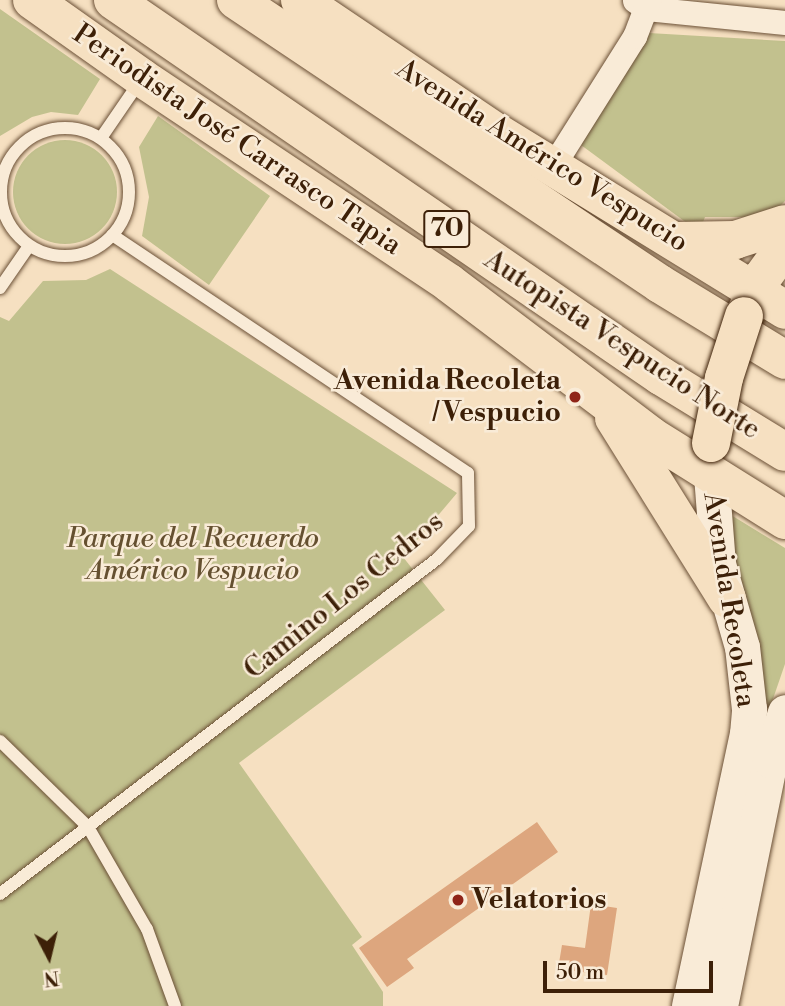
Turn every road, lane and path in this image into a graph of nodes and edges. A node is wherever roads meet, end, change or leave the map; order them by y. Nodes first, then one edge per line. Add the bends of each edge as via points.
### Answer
1 (32, 0) edge
2 (113, 0) edge
3 (236, 0) edge
4 (300, 0) edge
5 (643, 3) edge
6 (785, 23) edge
7 (142, 78) junction
8 (101, 138) junction
9 (3, 162) edge
10 (553, 167) junction
11 (785, 224) edge
12 (112, 235) junction
13 (677, 241) junction
14 (29, 246) junction
15 (785, 246) edge
16 (0, 288) edge
17 (762, 306) edge
18 (785, 360) edge
19 (604, 402) junction
20 (785, 452) edge
21 (711, 460) junction
22 (785, 520) edge
23 (727, 599) junction
24 (785, 712) edge
25 (0, 741) edge
26 (777, 757) edge
27 (88, 827) junction
28 (0, 894) edge
29 (175, 1006) edge
30 (689, 1006) edge
31 (720, 1006) edge

1 - 7 main road, Periodista José Carrasco Tapia
2 - 20 main road, Autopista Vespucio Norte / 70 via 661,376
3 - 18 main road, 70 via 660,284
4 - 10 main road, Avenida Américo Vespucio
5 - 6 street
5 - 10 street via 635,37
7 - 8 lane
7 - 19 main road, Periodista José Carrasco Tapia via 449,283
8 - 9 lane via 58,128 37,134
8 - 12 lane via 127,173 124,217
9 - 14 lane via 1,200 6,218
10 - 13 main road, Avenida Américo Vespucio
11 - 13 main road via 735,240
12 - 14 lane via 82,254 64,256
12 - 27 lane, Camino Los Cedros via 468,473 469,526 437,559
13 - 17 main road, Avenida Américo Vespucio
14 - 16 lane
15 - 17 main road, Avenida Recoleta
17 - 21 main road, Avenida Recoleta, bridge via 724,377
19 - 21 main road, Periodista José Carrasco Tapia
19 - 23 main road
21 - 22 main road, Periodista José Carrasco Tapia
21 - 23 main road, Avenida Recoleta via 713,529
23 - 30 main road, Avenida Recoleta via 746,669 747,734
24 - 26 main road, Avenida Recoleta
25 - 27 lane
26 - 31 main road, Avenida Recoleta
27 - 28 lane, Camino Los Cedros
27 - 29 lane via 147,929

